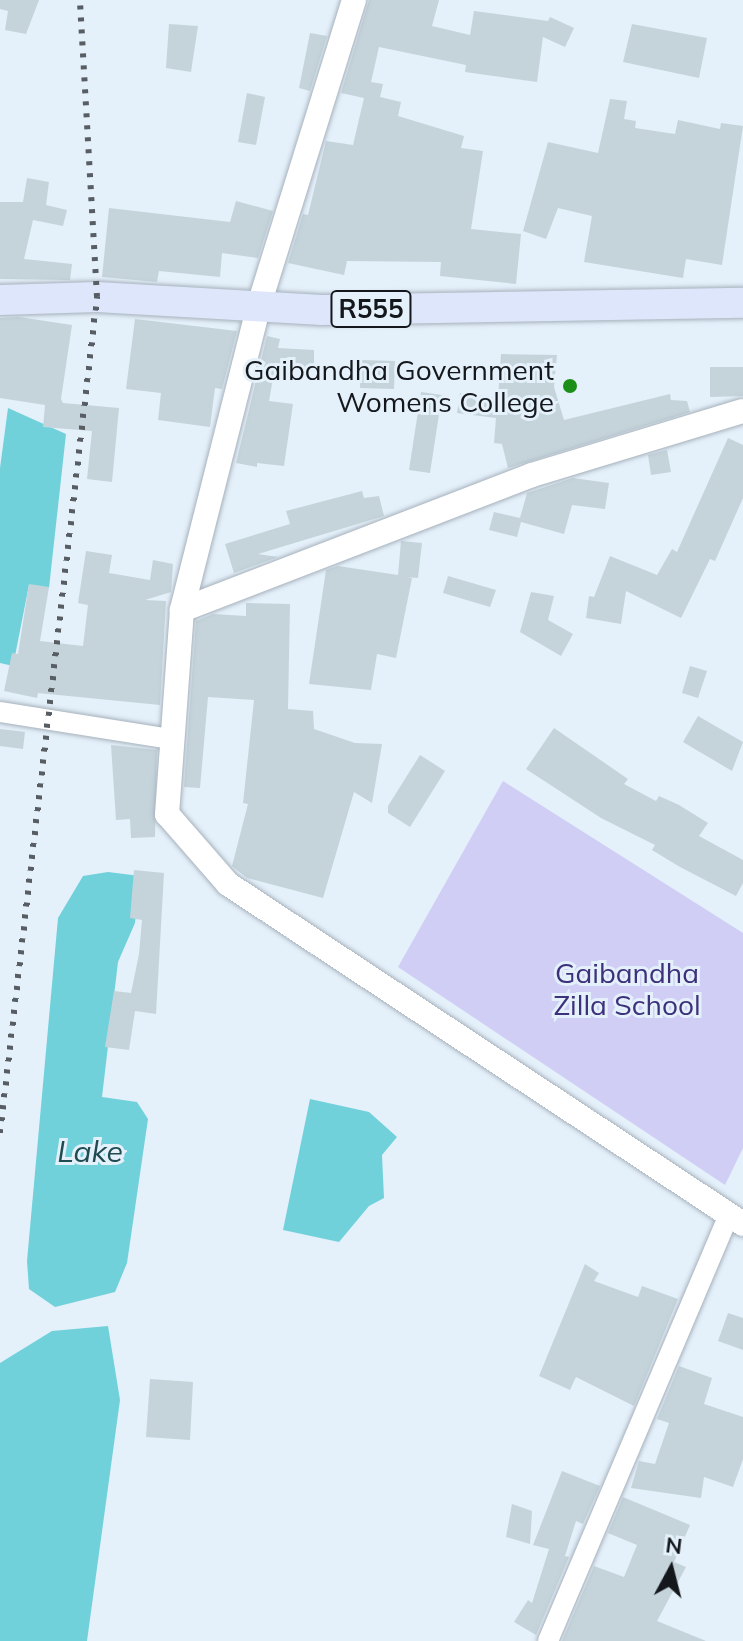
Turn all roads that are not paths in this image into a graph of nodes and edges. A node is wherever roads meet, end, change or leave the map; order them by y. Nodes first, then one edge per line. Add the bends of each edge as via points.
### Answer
1 (354, 0) edge
2 (0, 300) edge
3 (743, 303) edge
4 (259, 305) junction
5 (743, 411) edge
6 (182, 610) junction
7 (0, 712) edge
8 (171, 739) junction
9 (736, 1220) edge
10 (548, 1641) edge

1 - 4 street
2 - 4 main road, R555 via 97,297
3 - 4 main road, R555 via 322,310
4 - 6 street
5 - 6 street via 532,475
6 - 8 street
7 - 8 street
8 - 9 street via 167,814 228,884
9 - 10 street

